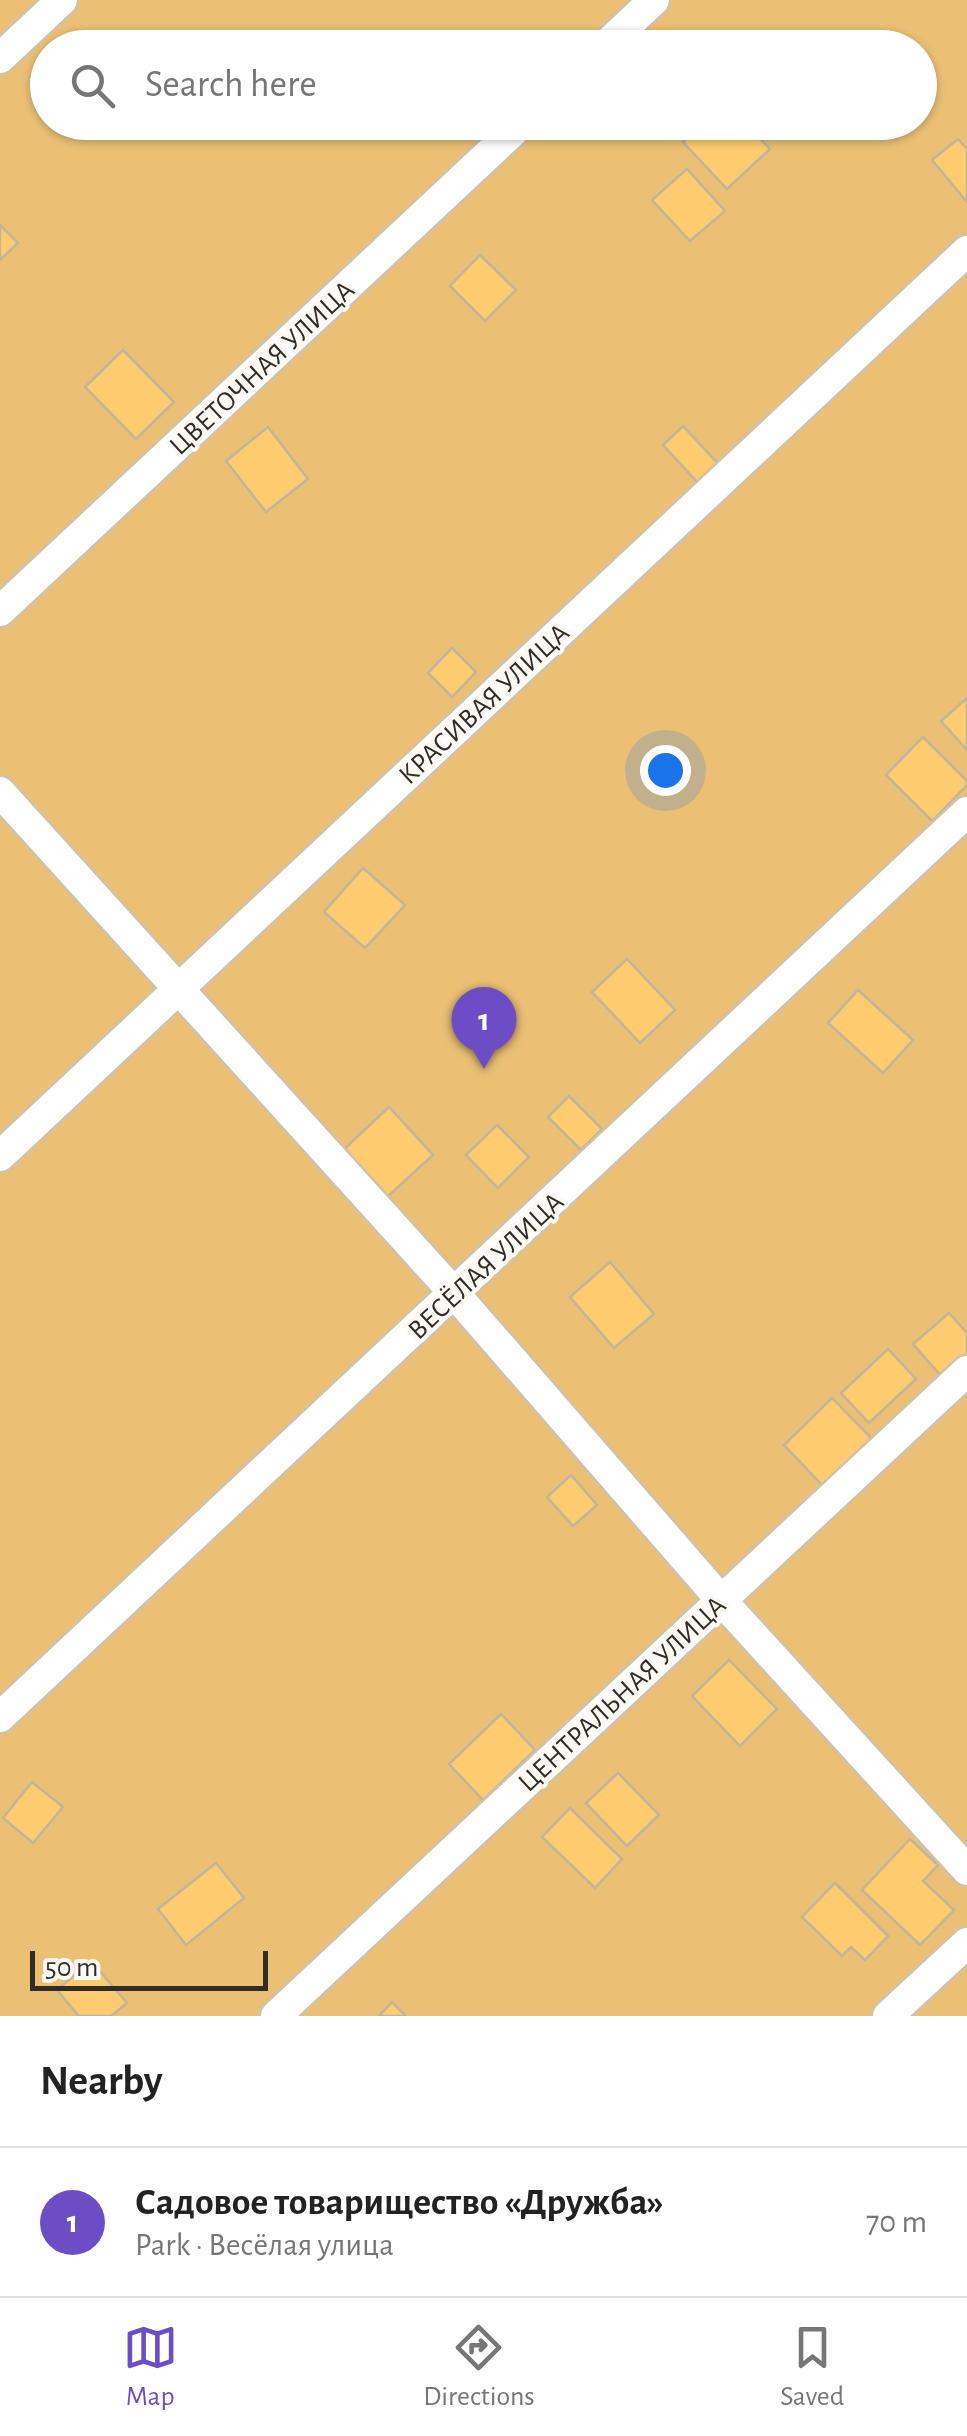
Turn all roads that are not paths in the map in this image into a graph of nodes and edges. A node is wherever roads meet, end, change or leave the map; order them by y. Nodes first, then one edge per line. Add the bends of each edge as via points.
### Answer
1 (62, 0) edge
2 (654, 0) edge
3 (622, 30) edge
4 (0, 58) edge
5 (504, 140) edge
6 (967, 251) edge
7 (0, 611) edge
8 (0, 792) edge
9 (967, 812) edge
10 (179, 987) junction
11 (0, 1156) edge
12 (455, 1294) junction
13 (967, 1371) edge
14 (721, 1600) junction
15 (0, 1717) edge
16 (967, 1870) edge
17 (967, 1943) edge
18 (276, 2016) edge
19 (888, 2016) edge

1 - 4 street
2 - 3 street
5 - 7 street, ЦВЕТОЧНАЯ УЛИЦА
6 - 10 street, КРАСИВАЯ УЛИЦА
8 - 10 street
9 - 12 street, ВЕСЁЛАЯ УЛИЦА
10 - 11 street, КРАСИВАЯ УЛИЦА
10 - 12 street
12 - 14 street
12 - 15 street, ВЕСЁЛАЯ УЛИЦА
13 - 14 street, ЦЕНТРАЛЬНАЯ УЛИЦА
14 - 16 street
14 - 18 street, ЦЕНТРАЛЬНАЯ УЛИЦА
17 - 19 street

